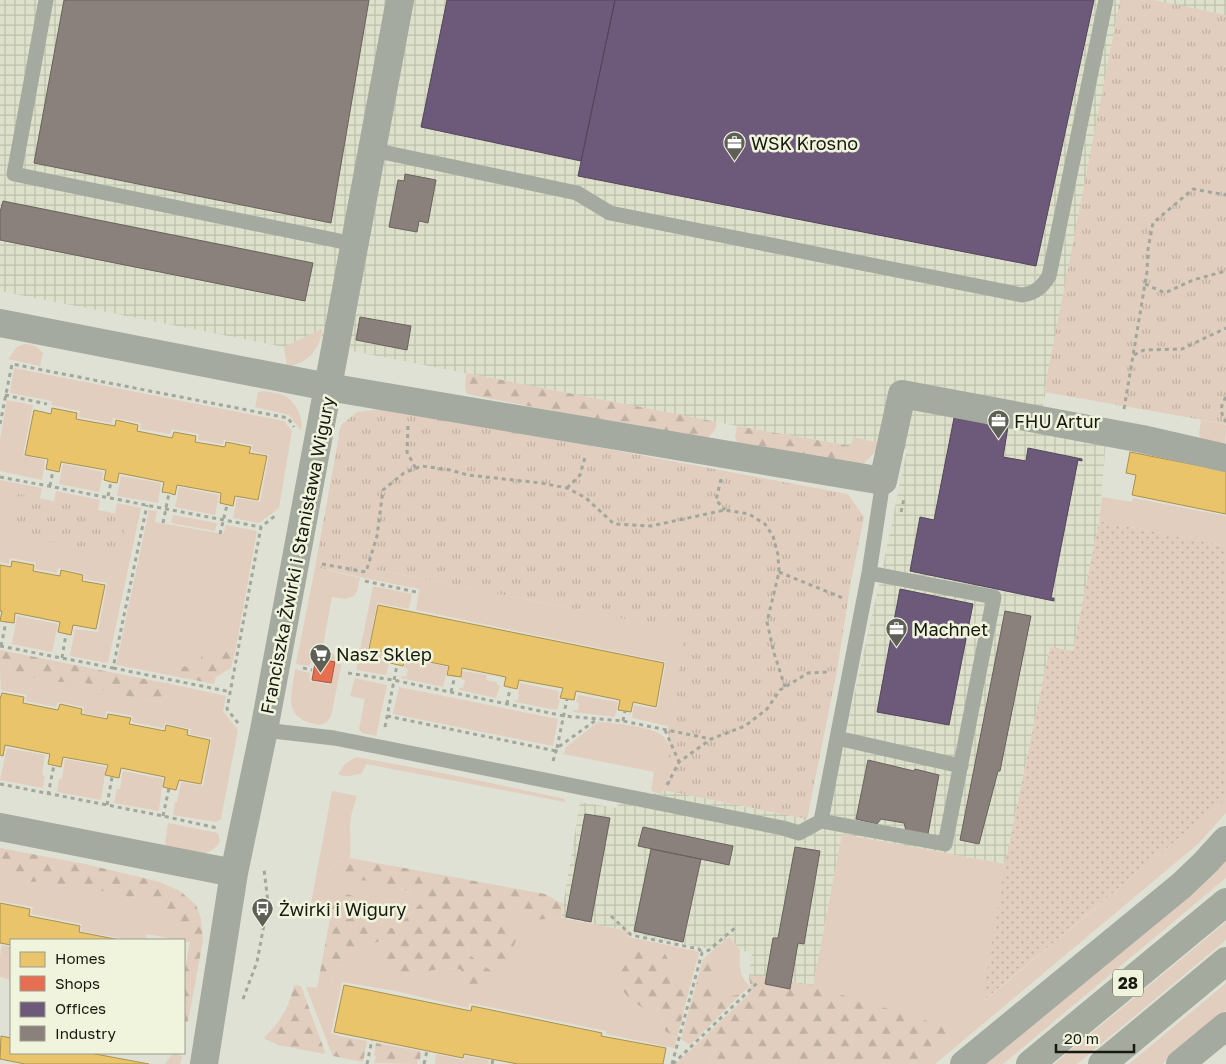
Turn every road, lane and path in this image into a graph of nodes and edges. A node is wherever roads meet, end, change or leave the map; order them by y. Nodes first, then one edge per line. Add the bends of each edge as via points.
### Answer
1 (46, 0) edge
2 (400, 0) edge
3 (1106, 0) edge
4 (372, 150) junction
5 (1226, 195) edge
6 (354, 244) junction
7 (1226, 271) edge
8 (1145, 284) junction
9 (0, 323) edge
10 (1226, 328) edge
11 (1133, 355) junction
12 (328, 387) junction
13 (6, 395) junction
14 (1226, 397) edge
15 (408, 400) junction
16 (47, 404) dead end
17 (1226, 422) edge
18 (0, 424) edge
19 (297, 432) dead end
20 (1120, 434) junction
21 (586, 453) dead end
22 (1226, 458) edge
23 (416, 469) junction
24 (53, 470) dead end
25 (0, 477) edge
26 (721, 477) dead end
27 (111, 482) dead end
28 (50, 486) junction
29 (894, 487) junction
30 (567, 488) junction
31 (169, 493) dead end
32 (108, 496) junction
33 (227, 505) dead end
34 (147, 506) junction
35 (166, 508) junction
36 (724, 510) junction
37 (280, 513) dead end
38 (223, 520) junction
39 (900, 520) dead end
40 (162, 523) dead end
41 (261, 527) junction
42 (220, 534) dead end
43 (320, 563) dead end
44 (779, 572) junction
45 (869, 573) junction
46 (365, 581) dead end
47 (416, 592) dead end
48 (851, 601) dead end
49 (6, 622) dead end
50 (66, 634) dead end
51 (0, 646) edge
52 (62, 658) junction
53 (397, 665) dead end
54 (112, 668) junction
55 (837, 671) dead end
56 (348, 673) dead end
57 (455, 676) dead end
58 (393, 680) junction
59 (785, 687) junction
60 (510, 688) dead end
61 (231, 692) junction
62 (451, 692) junction
63 (568, 699) dead end
64 (507, 704) junction
65 (625, 711) dead end
66 (387, 716) junction
67 (564, 716) junction
68 (596, 720) junction
69 (623, 721) junction
70 (253, 728) junction
71 (665, 730) junction
72 (837, 738) junction
73 (711, 739) junction
74 (380, 747) junction
75 (557, 749) junction
76 (679, 762) junction
77 (54, 765) dead end
78 (961, 766) junction
79 (112, 777) dead end
80 (548, 781) junction
81 (0, 784) edge
82 (169, 788) dead end
83 (48, 794) junction
84 (658, 803) junction
85 (107, 805) junction
86 (163, 816) junction
87 (821, 821) junction
88 (0, 827) edge
89 (224, 830) dead end
90 (1226, 840) edge
91 (234, 873) junction
92 (1226, 902) edge
93 (611, 916) dead end
94 (735, 928) dead end
95 (702, 953) junction
96 (1226, 961) edge
97 (757, 983) dead end
98 (1226, 1026) edge
99 (372, 1040) dead end
100 (427, 1051) dead end
101 (204, 1064) edge
102 (367, 1064) edge
103 (424, 1064) edge
104 (672, 1064) edge
105 (964, 1064) edge
106 (1030, 1064) edge
107 (1102, 1064) edge
108 (1180, 1064) edge

1 - 6 lane via 14,174
2 - 4 street
3 - 4 lane via 1049,276 1033,293 1022,295 610,213 577,193
4 - 6 street
5 - 8 path via 1193,189 1153,223
6 - 12 street
7 - 8 path via 1193,280 1166,293
8 - 11 path
9 - 12 street, Franciszka Żwirki i Stanisława Wigury
10 - 11 path via 1182,349 1144,350
11 - 20 path
12 - 15 street
12 - 70 street, Franciszka Żwirki i Stanisława Wigury
13 - 16 path
13 - 18 path
13 - 19 path via 12,364 288,418
14 - 17 path via 1221,410
15 - 23 path via 407,452
15 - 29 street
20 - 22 street
20 - 29 street via 902,394
21 - 30 path via 580,475
23 - 30 path via 422,466
23 - 43 path via 404,473 383,490 377,536 366,572
24 - 28 path
25 - 28 path
26 - 36 path via 716,500
27 - 32 path
28 - 32 path
29 - 39 path
29 - 45 lane
30 - 36 path via 586,498 614,524 651,526
31 - 35 path
32 - 34 path
33 - 38 path
34 - 35 path
34 - 54 path
35 - 38 path
35 - 40 path
36 - 44 path via 749,514 766,524 773,536
37 - 41 path
38 - 41 path
38 - 42 path
41 - 61 path
44 - 48 path
44 - 59 path via 767,622
45 - 72 lane
45 - 78 lane via 994,598
46 - 47 path
49 - 51 path
50 - 52 path
51 - 52 path
52 - 54 path
53 - 58 path
54 - 61 path
55 - 59 path via 808,673
56 - 58 path
57 - 62 path
58 - 62 path
58 - 66 path
59 - 73 path via 767,709 745,726
60 - 64 path
61 - 70 path via 227,709
62 - 64 path
63 - 67 path
64 - 67 path
65 - 69 path
66 - 74 path
66 - 75 path
67 - 68 path
67 - 75 path
68 - 69 path
68 - 75 path
69 - 71 path
70 - 74 lane
70 - 91 street, Franciszka Żwirki i Stanisława Wigury
71 - 73 path
71 - 76 path
72 - 78 lane
72 - 87 lane
73 - 76 path
74 - 80 lane
75 - 80 path
76 - 84 path
77 - 83 path
78 - 87 lane via 945,844
79 - 85 path
80 - 84 lane
81 - 83 path
82 - 86 path
83 - 85 path
84 - 87 lane via 799,833
85 - 86 path
86 - 89 path
88 - 91 street
90 - 105 street via 1182,885
91 - 101 street, Franciszka Żwirki i Stanisława Wigury
92 - 106 main road, 28
93 - 95 path via 631,935 699,949
94 - 95 path
95 - 104 path
96 - 107 main road, 28
97 - 104 path
98 - 108 street
99 - 102 path
100 - 103 path

